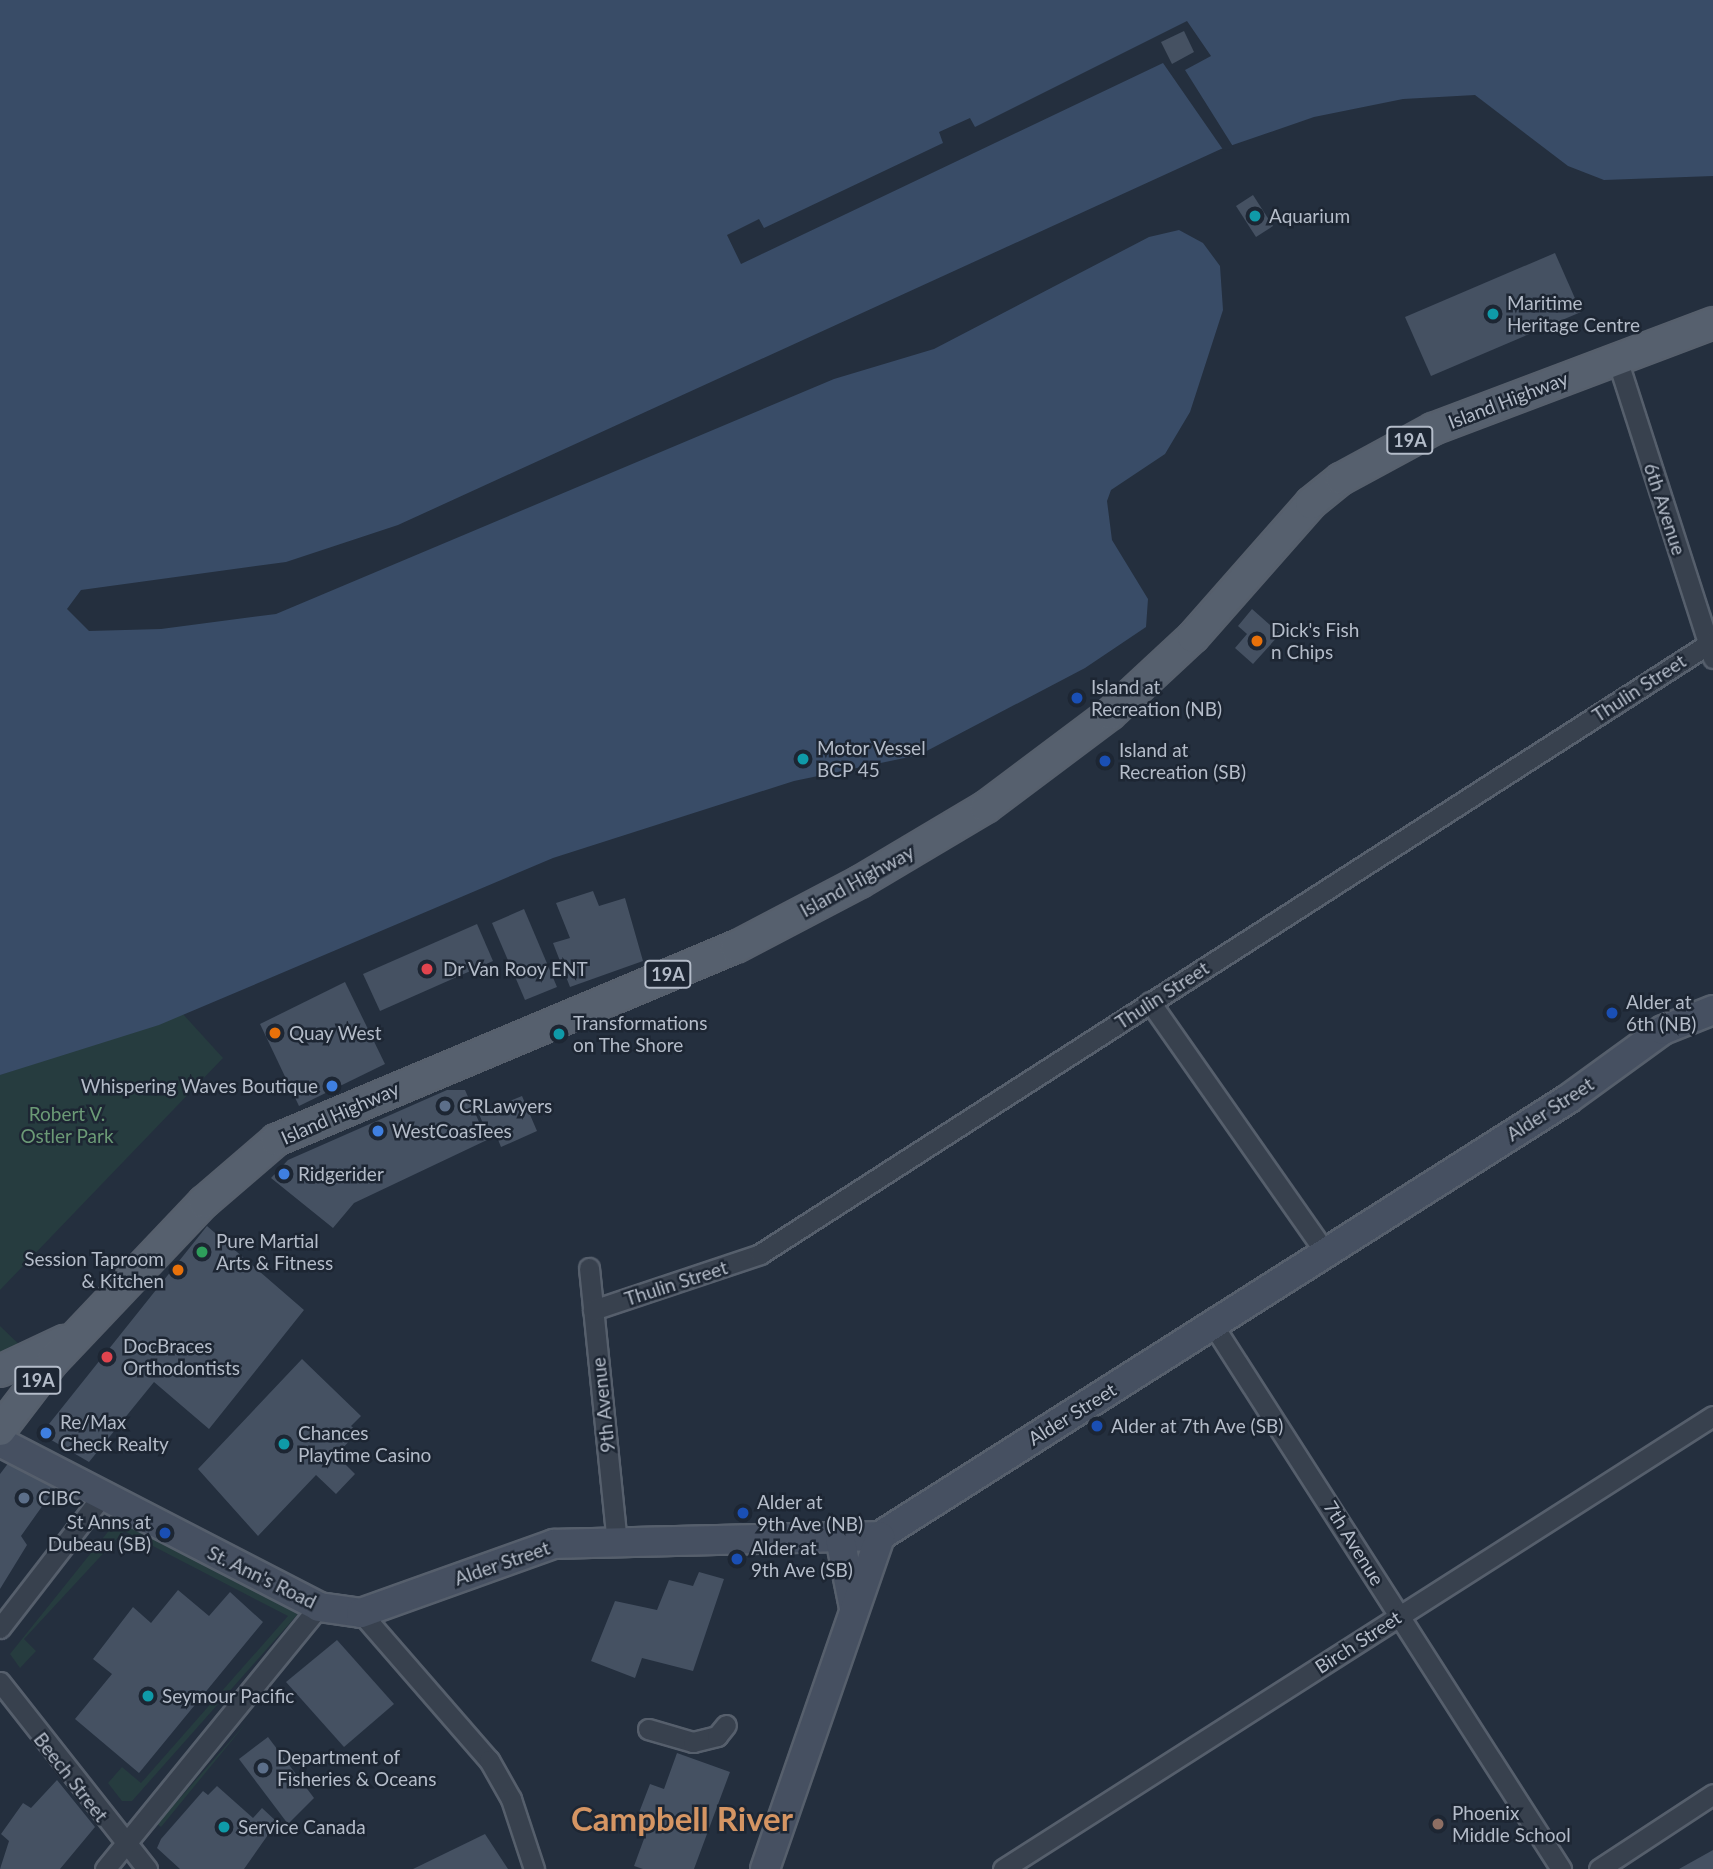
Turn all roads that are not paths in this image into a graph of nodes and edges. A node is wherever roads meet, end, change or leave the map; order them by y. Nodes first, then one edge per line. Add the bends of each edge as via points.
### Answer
1 (1713, 323) edge
2 (1617, 359) junction
3 (1711, 647) edge
4 (1150, 1002) junction
5 (1713, 1010) edge
6 (1325, 1252) junction
7 (589, 1268) dead end
8 (593, 1310) junction
9 (1213, 1325) junction
10 (80, 1333) junction
11 (0, 1371) edge
12 (1713, 1416) edge
13 (0, 1430) edge
14 (0, 1442) edge
15 (102, 1496) junction
16 (880, 1536) junction
17 (840, 1538) junction
18 (617, 1542) junction
19 (319, 1606) junction
20 (854, 1608) junction
21 (361, 1613) junction
22 (1400, 1616) junction
23 (0, 1628) edge
24 (0, 1682) edge
25 (726, 1725) dead end
26 (648, 1728) dead end
27 (1713, 1794) edge
28 (126, 1846) junction
29 (105, 1869) edge
30 (147, 1869) edge
31 (534, 1869) edge
32 (765, 1869) edge
33 (1003, 1869) edge
34 (1561, 1869) edge
35 (1599, 1869) edge

1 - 2 main road, Island Highway / 19A
2 - 3 street, 6th Avenue
2 - 10 main road, Island Highway / 19A via 1433,429 1341,479 1311,503 1193,637 1110,714 986,807 860,882 736,947 276,1140 204,1202
3 - 4 street, Thulin Street
4 - 6 street
4 - 8 street, Thulin Street via 760,1254
5 - 6 street, Alder Street via 1663,1030 1568,1099
6 - 9 street, Alder Street
7 - 8 street, 9th Avenue
8 - 18 street, 9th Avenue
9 - 16 street, Alder Street
9 - 22 street, 7th Avenue
10 - 11 main road
10 - 13 main road, Island Highway / 19A
12 - 22 street, Birch Street
14 - 15 street, St. Ann's Road
15 - 19 street, St. Ann's Road
15 - 23 street
16 - 17 street, Alder Street
16 - 20 street
17 - 18 street, Alder Street
17 - 20 street
18 - 21 street, Alder Street via 554,1544
19 - 21 street, St. Ann's Road
19 - 28 street
20 - 32 street
21 - 31 street via 489,1760 511,1799
22 - 33 street, Birch Street
22 - 34 street, 7th Avenue
24 - 28 street, Beech Street
25 - 26 street via 717,1736 693,1742
27 - 35 street
28 - 29 street
28 - 30 street, Beech Street

